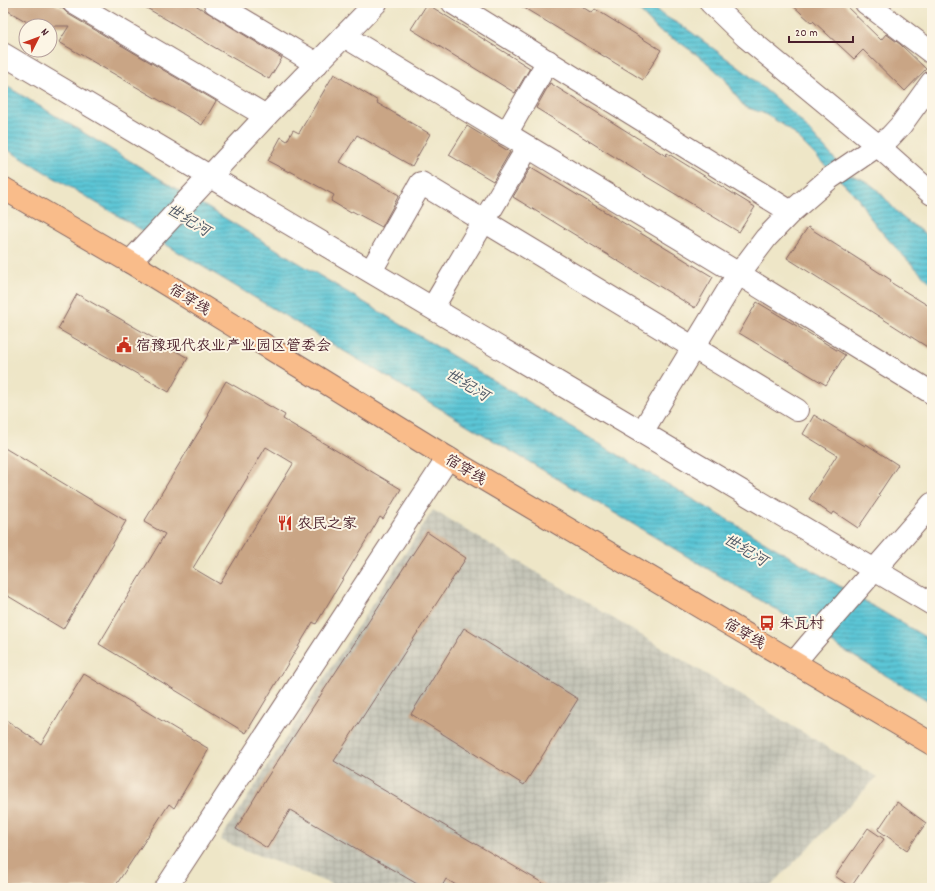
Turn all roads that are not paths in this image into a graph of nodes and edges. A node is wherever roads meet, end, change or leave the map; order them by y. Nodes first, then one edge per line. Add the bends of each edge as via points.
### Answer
1 (74, 3) edge
2 (215, 3) edge
3 (376, 3) edge
4 (453, 3) edge
5 (711, 3) edge
6 (866, 3) edge
7 (344, 36) junction
8 (932, 53) edge
9 (3, 54) edge
10 (548, 61) junction
11 (317, 64) junction
12 (932, 82) edge
13 (266, 116) junction
14 (506, 134) junction
15 (877, 145) junction
16 (528, 147) junction
17 (207, 181) junction
18 (3, 188) edge
19 (932, 194) edge
20 (791, 212) junction
21 (484, 221) junction
22 (130, 262) junction
23 (371, 271) junction
24 (739, 274) junction
25 (433, 308) junction
26 (693, 347) junction
27 (932, 393) edge
28 (797, 410) dead end
29 (642, 432) junction
30 (448, 458) junction
31 (932, 504) edge
32 (872, 573) junction
33 (932, 604) edge
34 (794, 662) junction
35 (932, 744) edge
36 (166, 888) edge

1 - 13 street
2 - 11 street
3 - 7 street
4 - 10 street
5 - 15 street via 746,37
6 - 8 street
7 - 11 street
7 - 14 street
9 - 17 street
10 - 14 street
10 - 20 street
11 - 13 street
12 - 15 street via 901,125
13 - 17 street
14 - 16 street
15 - 19 street
15 - 20 street via 830,178
16 - 21 street
16 - 24 street
17 - 22 street
17 - 23 street
18 - 22 main road, 宿穿线
20 - 24 street via 766,238
21 - 23 street via 421,183
21 - 25 street
21 - 26 street
22 - 30 main road, 宿穿线
23 - 25 street
24 - 26 street
24 - 27 street
25 - 29 street
26 - 28 street
26 - 29 street
29 - 32 street
30 - 34 main road, 宿穿线
30 - 36 street
31 - 32 street
32 - 33 street
32 - 34 street
34 - 35 main road, 宿穿线

